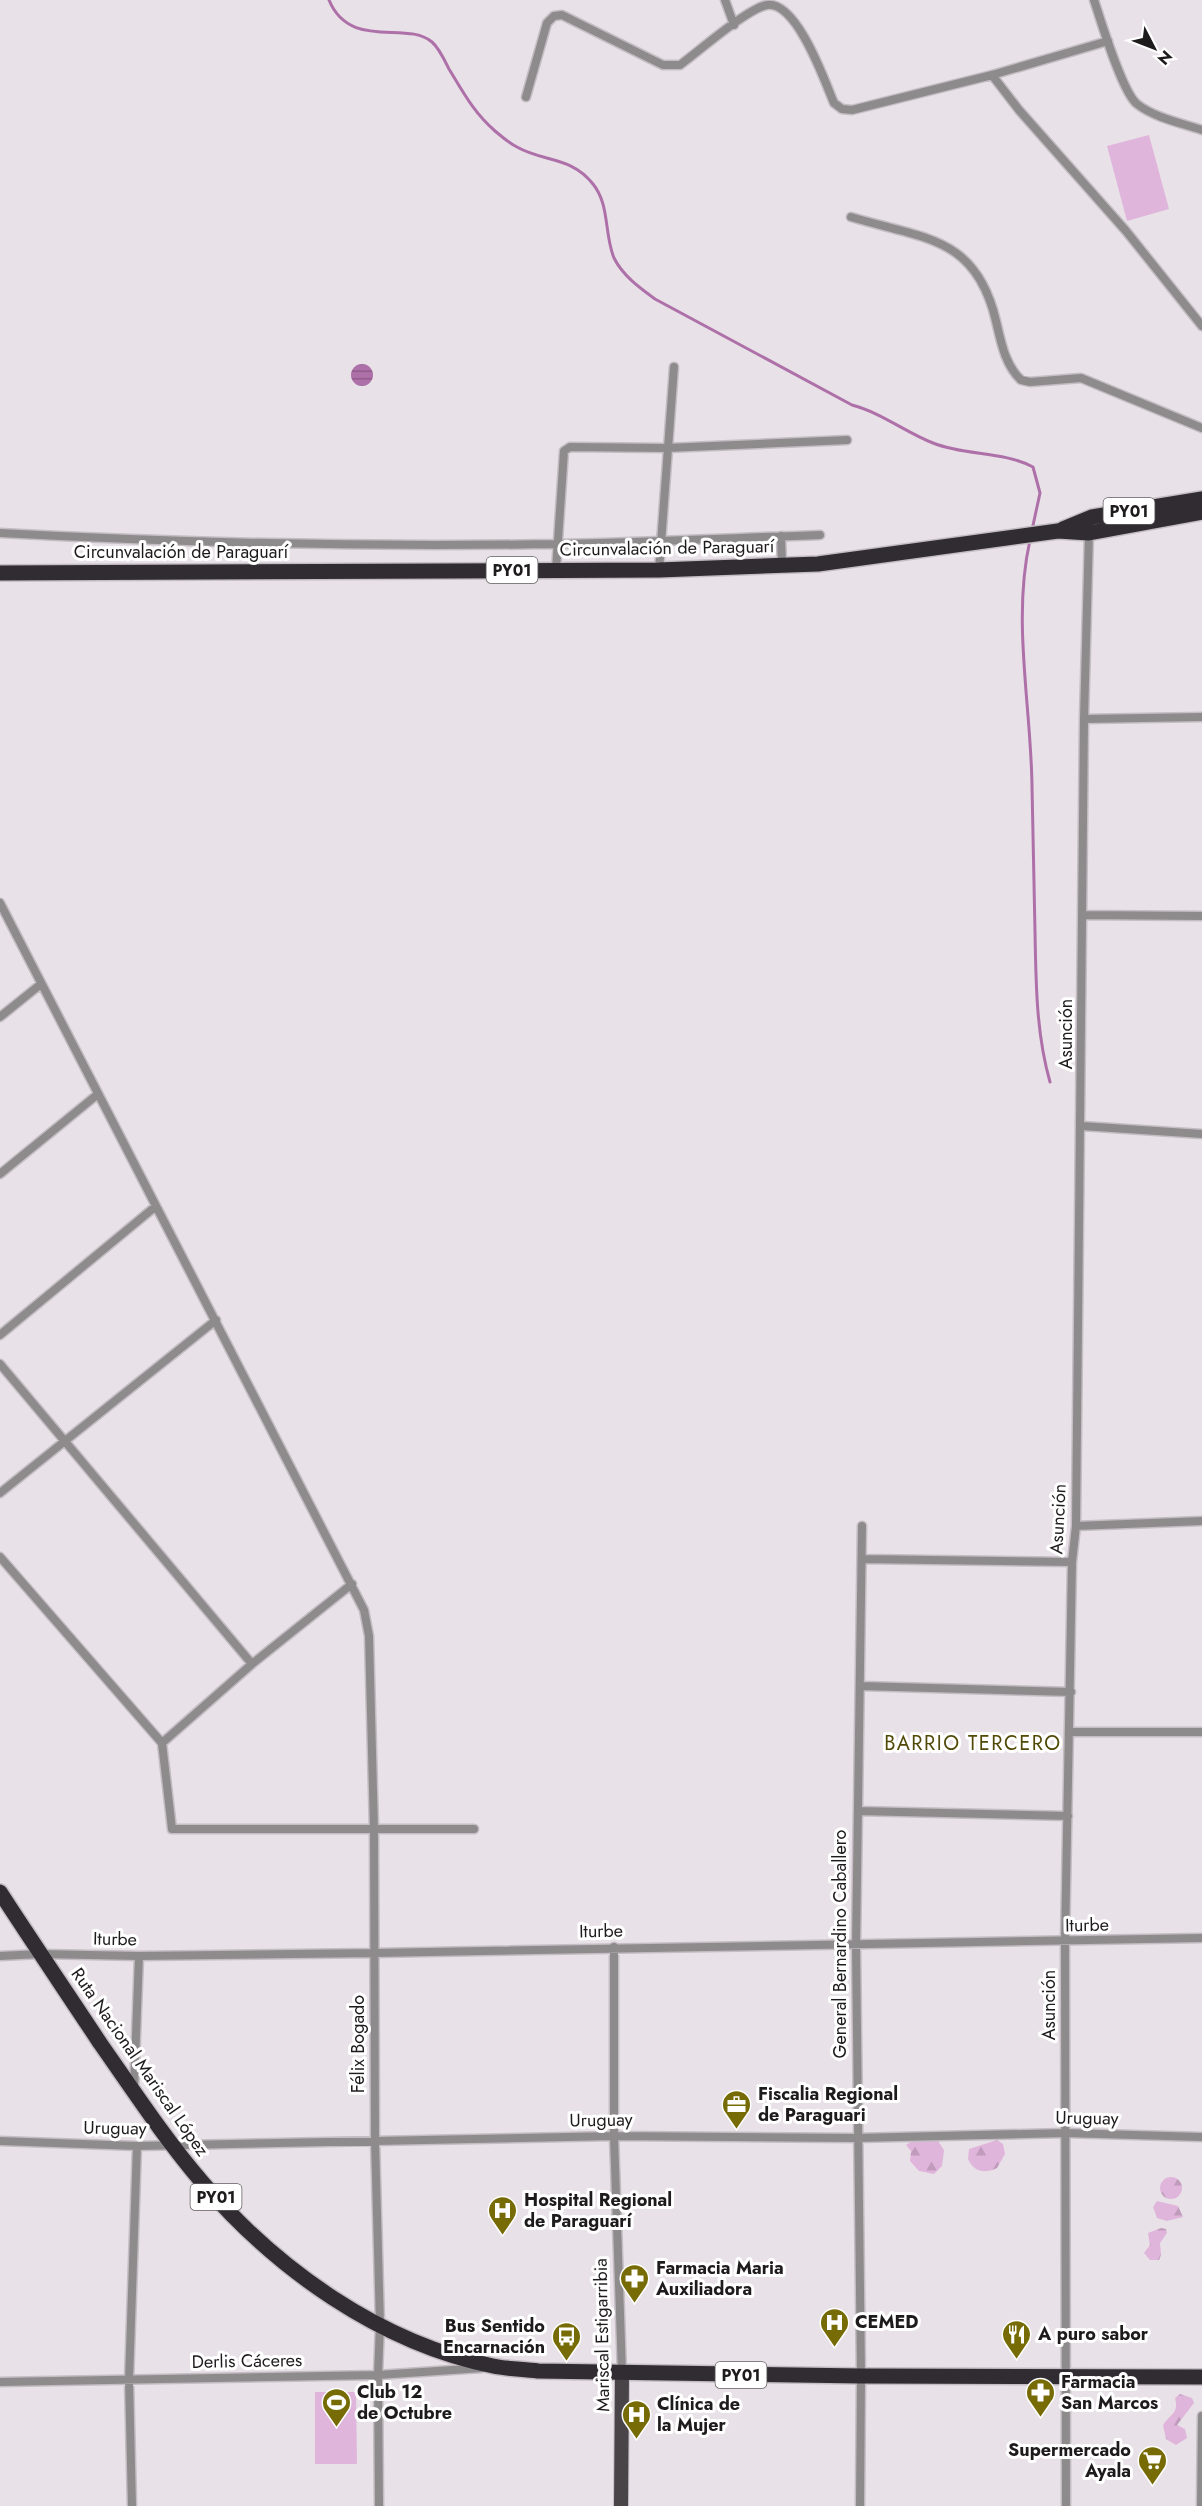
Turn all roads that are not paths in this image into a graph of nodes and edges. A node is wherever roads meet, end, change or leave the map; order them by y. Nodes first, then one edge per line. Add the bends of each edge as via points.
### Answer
1 (725, 0) edge
2 (1094, 0) edge
3 (734, 25) junction
4 (1108, 41) junction
5 (992, 75) junction
6 (526, 97) dead end
7 (1202, 130) edge
8 (851, 217) dead end
9 (1202, 326) edge
10 (674, 367) dead end
11 (1202, 428) edge
12 (847, 440) dead end
13 (667, 448) junction
14 (1201, 506) edge
15 (1058, 531) junction
16 (0, 533) edge
17 (1089, 533) junction
18 (820, 535) dead end
19 (781, 536) junction
20 (661, 540) junction
21 (557, 544) junction
22 (0, 566) edge
23 (782, 566) junction
24 (556, 570) junction
25 (659, 570) junction
26 (22, 572) junction
27 (0, 573) edge
28 (1202, 717) edge
29 (1084, 718) junction
30 (0, 903) edge
31 (1083, 915) junction
32 (1202, 916) edge
33 (41, 984) junction
34 (0, 1017) edge
35 (99, 1094) junction
36 (1082, 1126) junction
37 (1202, 1134) edge
38 (0, 1174) edge
39 (156, 1206) junction
40 (216, 1320) junction
41 (0, 1335) edge
42 (0, 1364) edge
43 (65, 1441) junction
44 (0, 1493) edge
45 (1202, 1521) edge
46 (862, 1526) dead end
47 (1076, 1526) junction
48 (0, 1557) edge
49 (861, 1559) junction
50 (1072, 1562) junction
51 (352, 1584) junction
52 (252, 1664) junction
53 (861, 1686) junction
54 (1071, 1692) junction
55 (1069, 1732) junction
56 (1202, 1732) edge
57 (162, 1743) junction
58 (858, 1811) junction
59 (1068, 1816) junction
60 (374, 1829) junction
61 (474, 1829) dead end
62 (0, 1892) edge
63 (1202, 1938) edge
64 (1065, 1942) junction
65 (856, 1946) junction
66 (615, 1947) junction
67 (375, 1953) junction
68 (40, 1954) junction
69 (0, 1956) edge
70 (139, 1956) junction
71 (134, 2093) junction
72 (1065, 2133) junction
73 (614, 2136) junction
74 (1202, 2137) edge
75 (856, 2138) junction
76 (375, 2140) junction
77 (0, 2141) edge
78 (173, 2144) junction
79 (136, 2146) junction
80 (380, 2324) junction
81 (494, 2367) junction
82 (622, 2374) junction
83 (378, 2375) junction
84 (861, 2376) junction
85 (1202, 2377) edge
86 (1066, 2378) junction
87 (129, 2380) junction
88 (0, 2382) edge
89 (1202, 2416) edge
90 (132, 2506) edge
91 (379, 2506) edge
92 (621, 2506) edge
93 (860, 2506) edge
94 (1066, 2506) edge
95 (1201, 2506) edge

1 - 3 street
2 - 4 street
3 - 5 street via 768,5 792,17 834,103 842,109 852,110
3 - 6 street via 673,67 562,15 554,16 547,23
4 - 5 street
4 - 7 street via 1134,102
5 - 9 street
8 - 11 street via 941,242 965,258 978,273 992,303 1006,358 1021,380 1081,378
10 - 13 street
12 - 13 street
13 - 20 street
13 - 21 street via 570,447 564,451
14 - 15 highway, Circunvalación de Paraguarí / PY01 via 1092,517
14 - 17 highway, Circunvalación de Paraguarí / PY01
15 - 17 highway, Circunvalación de Paraguarí / PY01
15 - 23 highway, Circunvalación de Paraguarí / PY01
16 - 21 street via 118,540
17 - 29 street, Asunción
18 - 19 street
19 - 20 street
19 - 23 street
20 - 21 street
20 - 25 street
21 - 24 street
22 - 26 highway, Circunvalación de Paraguarí / PY01
23 - 25 highway, Circunvalación de Paraguarí / PY01
24 - 25 highway, Circunvalación de Paraguarí / PY01
24 - 26 highway, Circunvalación de Paraguarí / PY01
26 - 27 highway, Circunvalación de Paraguarí / PY01
28 - 29 street
29 - 31 street, Asunción
30 - 33 street, Félix Bogado
31 - 32 street
31 - 36 street, Asunción
33 - 34 street
33 - 35 street, Félix Bogado
35 - 38 street
35 - 39 street, Félix Bogado
36 - 37 street
36 - 47 street, Asunción
39 - 40 street, Félix Bogado
39 - 41 street
40 - 43 street
40 - 51 street, Félix Bogado
42 - 43 street
43 - 44 street
43 - 52 street
45 - 47 street
46 - 49 street, General Bernardino Caballero
47 - 50 street, Asunción
48 - 57 street
49 - 50 street
49 - 53 street, General Bernardino Caballero
50 - 54 street, Asunción
51 - 52 street
51 - 60 street, Félix Bogado via 364,1610 369,1636
52 - 57 street
53 - 54 street
53 - 58 street, General Bernardino Caballero
54 - 55 street, Asunción
55 - 56 street
55 - 59 street, Asunción
57 - 60 street via 172,1829
58 - 59 street
58 - 65 street, General Bernardino Caballero
59 - 64 street, Asunción
60 - 61 street
60 - 67 street, Félix Bogado
62 - 68 highway, Ruta Nacional Mariscal López / PY01
63 - 64 street, Iturbe
64 - 65 street, Iturbe
64 - 72 street, Asunción
65 - 66 street, Iturbe
65 - 75 street, General Bernardino Caballero
66 - 67 street, Iturbe
66 - 73 street, Mariscal Estigarribia
67 - 70 street, Iturbe
67 - 76 street, Félix Bogado
68 - 69 street, Iturbe
68 - 70 street, Iturbe
68 - 71 highway, Ruta Nacional Mariscal López / PY01
70 - 71 street
71 - 78 highway, Ruta Nacional Mariscal López / PY01
72 - 74 street, Uruguay
72 - 75 street, Uruguay
72 - 86 street, Asunción
73 - 75 street, Uruguay
73 - 76 street, Uruguay
73 - 82 street, Mariscal Estigarribia
75 - 84 street, General Bernardino Caballero
76 - 78 street, Uruguay
76 - 80 street, Félix Bogado
77 - 79 street, Uruguay
78 - 79 street, Uruguay
78 - 80 highway, Ruta Nacional Mariscal López / PY01 via 202,2182 270,2251 309,2282
79 - 87 street
80 - 81 highway, Ruta Nacional Mariscal López / PY01 via 423,2345
80 - 83 street, Félix Bogado
81 - 82 highway, Ruta Nacional Mariscal López / PY01
81 - 83 street, Derlis Cáceres
82 - 84 highway, Ruta Nacional Mariscal López / PY01
82 - 92 main road, Mariscal Estigarribia
83 - 87 street, Derlis Cáceres
83 - 91 street, Félix Bogado
84 - 86 highway, Ruta Nacional Mariscal López / PY01
84 - 93 street, General Bernardino Caballero
85 - 86 highway, Ruta Nacional Mariscal López / PY01
86 - 94 street, Asunción
87 - 88 street, Derlis Cáceres
87 - 90 street
89 - 95 street

